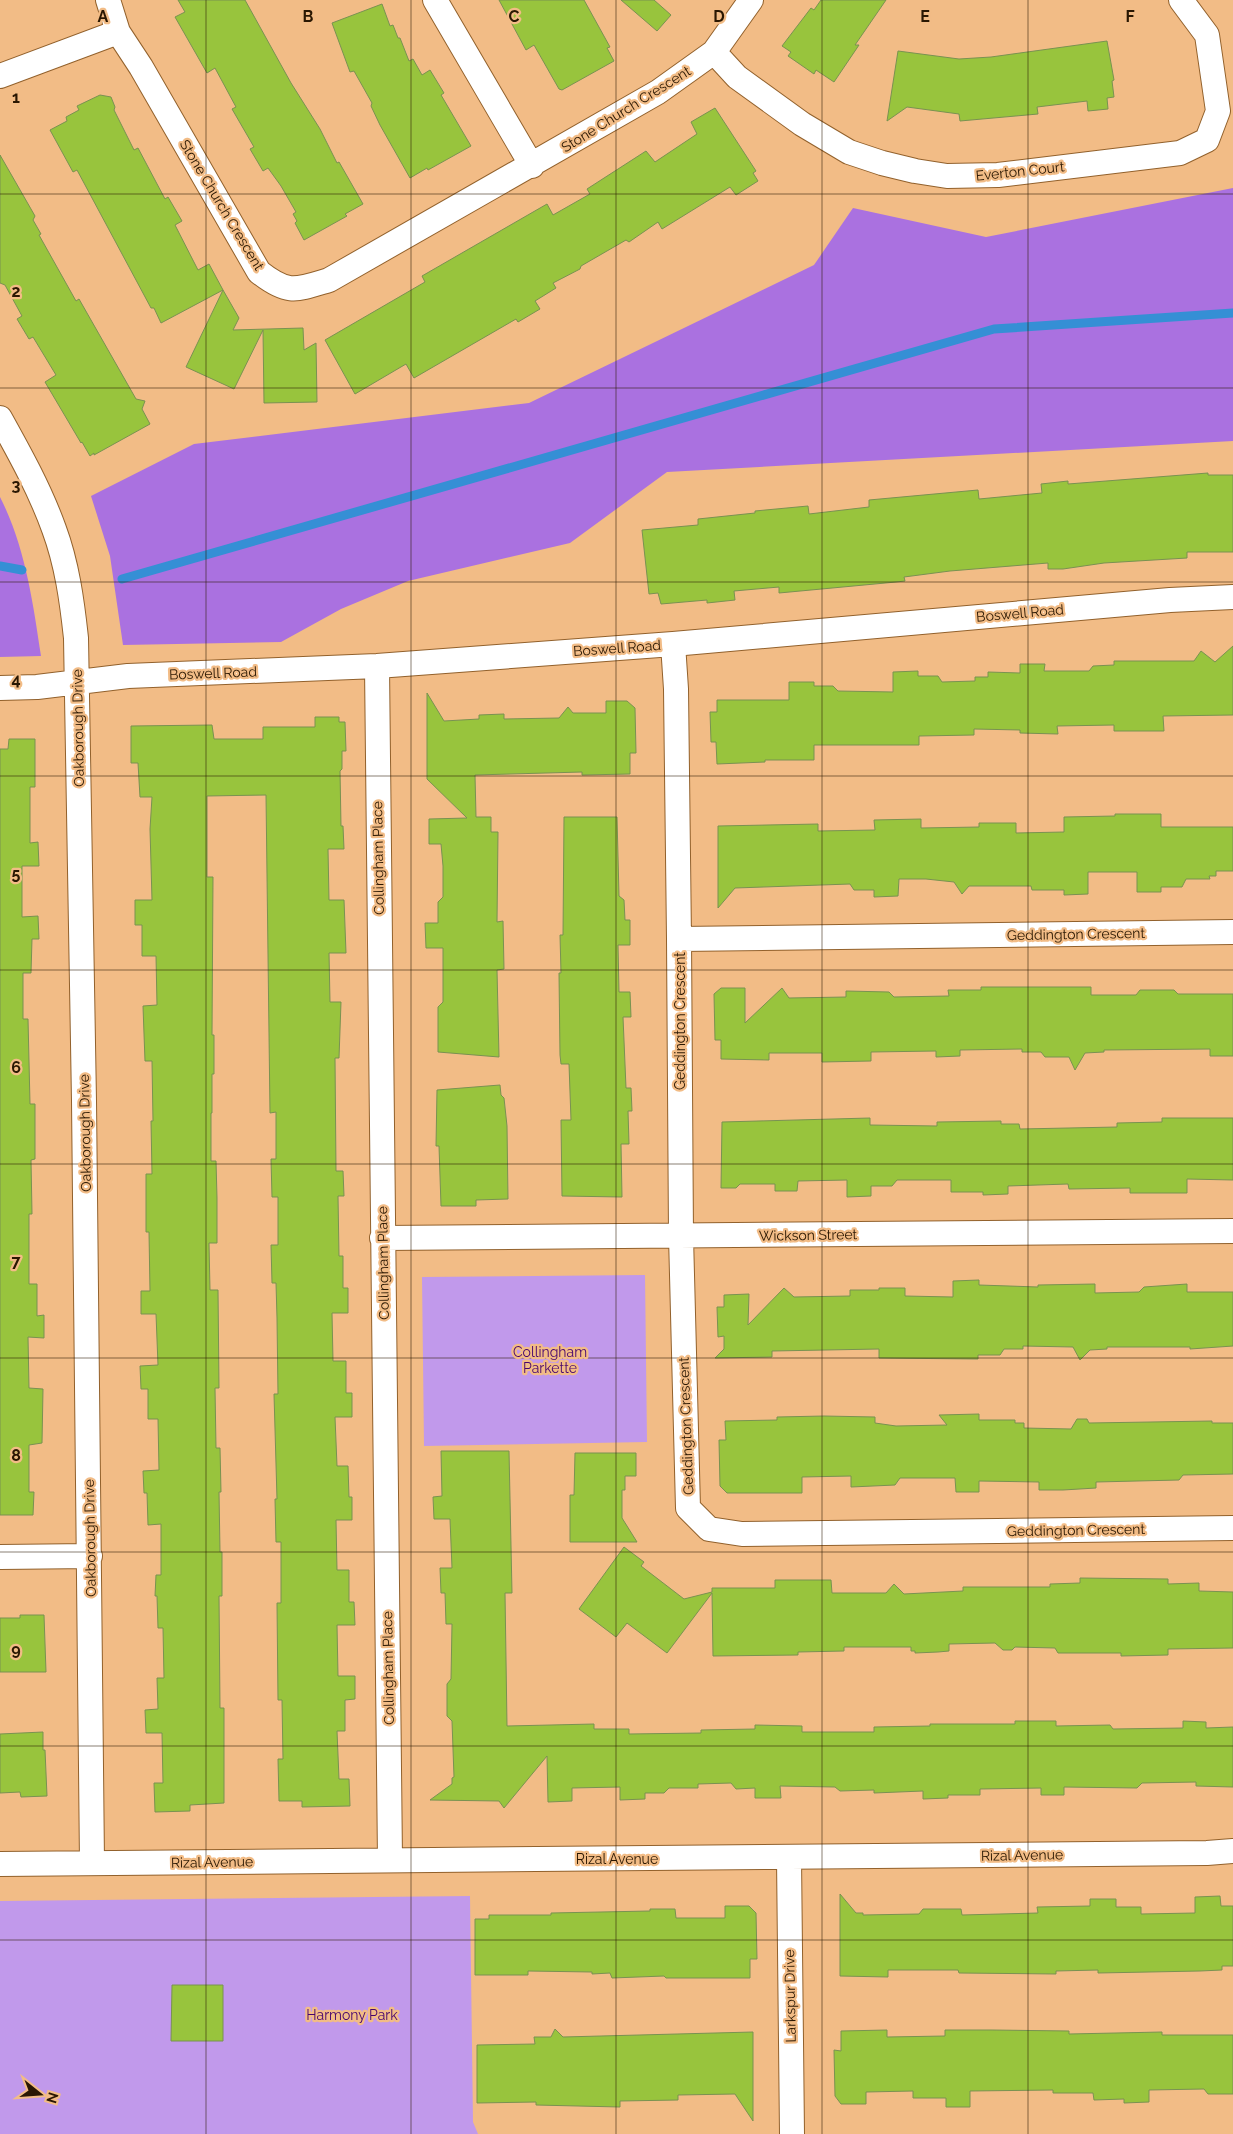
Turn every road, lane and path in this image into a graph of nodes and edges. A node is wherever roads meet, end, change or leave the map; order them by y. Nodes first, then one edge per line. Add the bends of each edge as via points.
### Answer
1 (108, 0) edge
2 (435, 0) edge
3 (751, 0) edge
4 (1181, 0) edge
5 (118, 32) junction
6 (714, 52) junction
7 (0, 76) edge
8 (532, 166) junction
9 (0, 418) edge
10 (1233, 597) edge
11 (673, 644) junction
12 (377, 666) junction
13 (77, 682) junction
14 (0, 688) edge
15 (1233, 932) edge
16 (679, 939) junction
17 (1233, 1231) edge
18 (681, 1236) junction
19 (382, 1238) junction
20 (1233, 1528) edge
21 (90, 1556) junction
22 (0, 1557) edge
23 (1233, 1851) edge
24 (789, 1858) junction
25 (390, 1860) junction
26 (92, 1863) junction
27 (0, 1864) edge
28 (792, 2134) edge

1 - 5 street, Stone Church Crescent
2 - 8 street
3 - 6 street, Stone Church Crescent
4 - 6 street, Everton Court via 1207,35 1218,112 1207,140 1180,153 998,175 948,176 915,171 849,152 802,124 737,77
5 - 7 street
5 - 8 street, Stone Church Crescent via 259,272 276,286 298,290 329,280
6 - 8 street, Stone Church Crescent via 658,92
9 - 13 street, Oakborough Drive via 40,495 62,554 74,614
10 - 11 street, Boswell Road via 1087,606
11 - 12 street, Boswell Road
11 - 16 street, Geddington Crescent
12 - 13 street, Boswell Road via 128,676
12 - 19 street, Collingham Place
13 - 14 street, Boswell Road
13 - 21 street, Oakborough Drive
15 - 16 street, Geddington Crescent
16 - 18 street, Geddington Crescent
17 - 18 street, Wickson Street
18 - 19 street, Wickson Street
18 - 20 street, Geddington Crescent via 688,1508 709,1529 742,1534
19 - 25 street, Collingham Place
21 - 22 street
21 - 26 street, Oakborough Drive
23 - 24 street, Rizal Avenue
24 - 25 street, Rizal Avenue
24 - 28 street, Larkspur Drive
25 - 26 street, Rizal Avenue
26 - 27 street, Rizal Avenue

